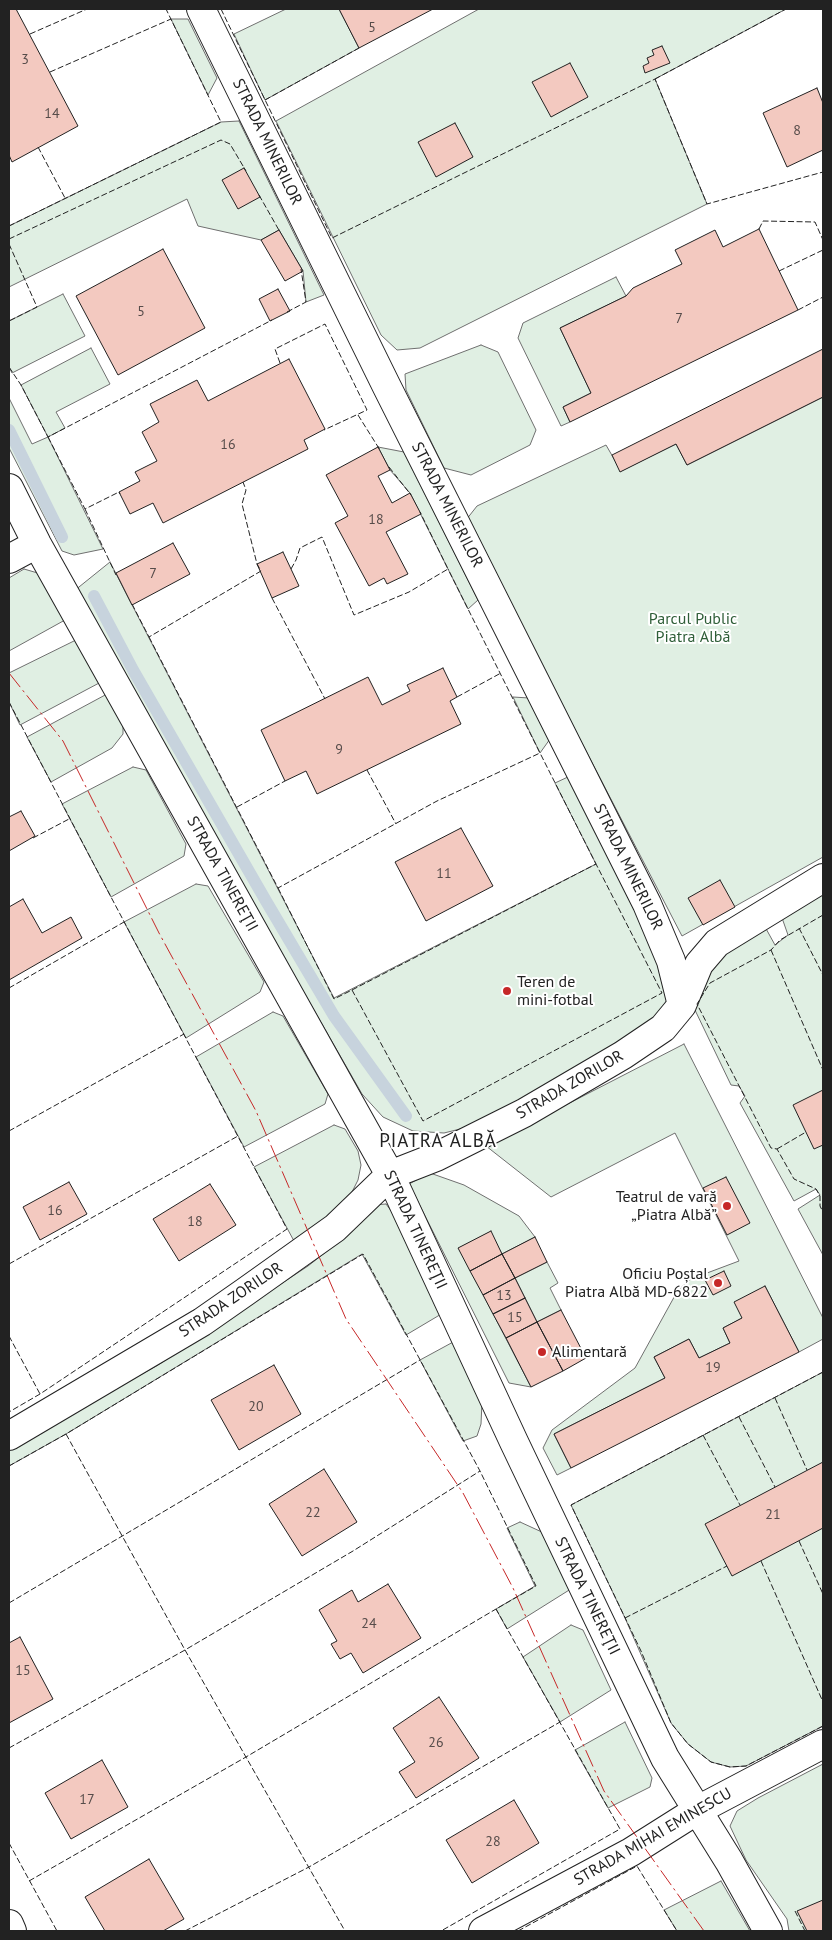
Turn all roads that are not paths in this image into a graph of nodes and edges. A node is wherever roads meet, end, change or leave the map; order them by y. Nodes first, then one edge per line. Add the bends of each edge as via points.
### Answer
1 (201, 9) edge
2 (9, 488) edge
3 (37, 544) junction
4 (9, 560) edge
5 (823, 878) edge
6 (682, 1005) junction
7 (390, 1175) junction
8 (9, 1436) edge
9 (823, 1744) edge
10 (696, 1811) junction
11 (9, 1924) edge
12 (12, 1931) edge
13 (483, 1931) edge
14 (768, 1931) edge

1 - 6 street, STRADA MINERILOR via 646,904 671,961
2 - 3 street, STRADA TINEREŢII
3 - 4 street
3 - 7 street, STRADA TINEREŢII
5 - 6 street, STRADA ZORILOR via 717,943 699,964
6 - 7 street, STRADA ZORILOR via 663,1028 524,1113 436,1157
7 - 8 street, STRADA ZORILOR via 335,1228 202,1322
7 - 10 street, STRADA TINEREŢII via 661,1750
9 - 10 street, STRADA MIHAI EMINESCU
10 - 13 street, STRADA MIHAI EMINESCU via 631,1852
10 - 14 street, STRADA TINEREŢII via 729,1861
11 - 12 street

